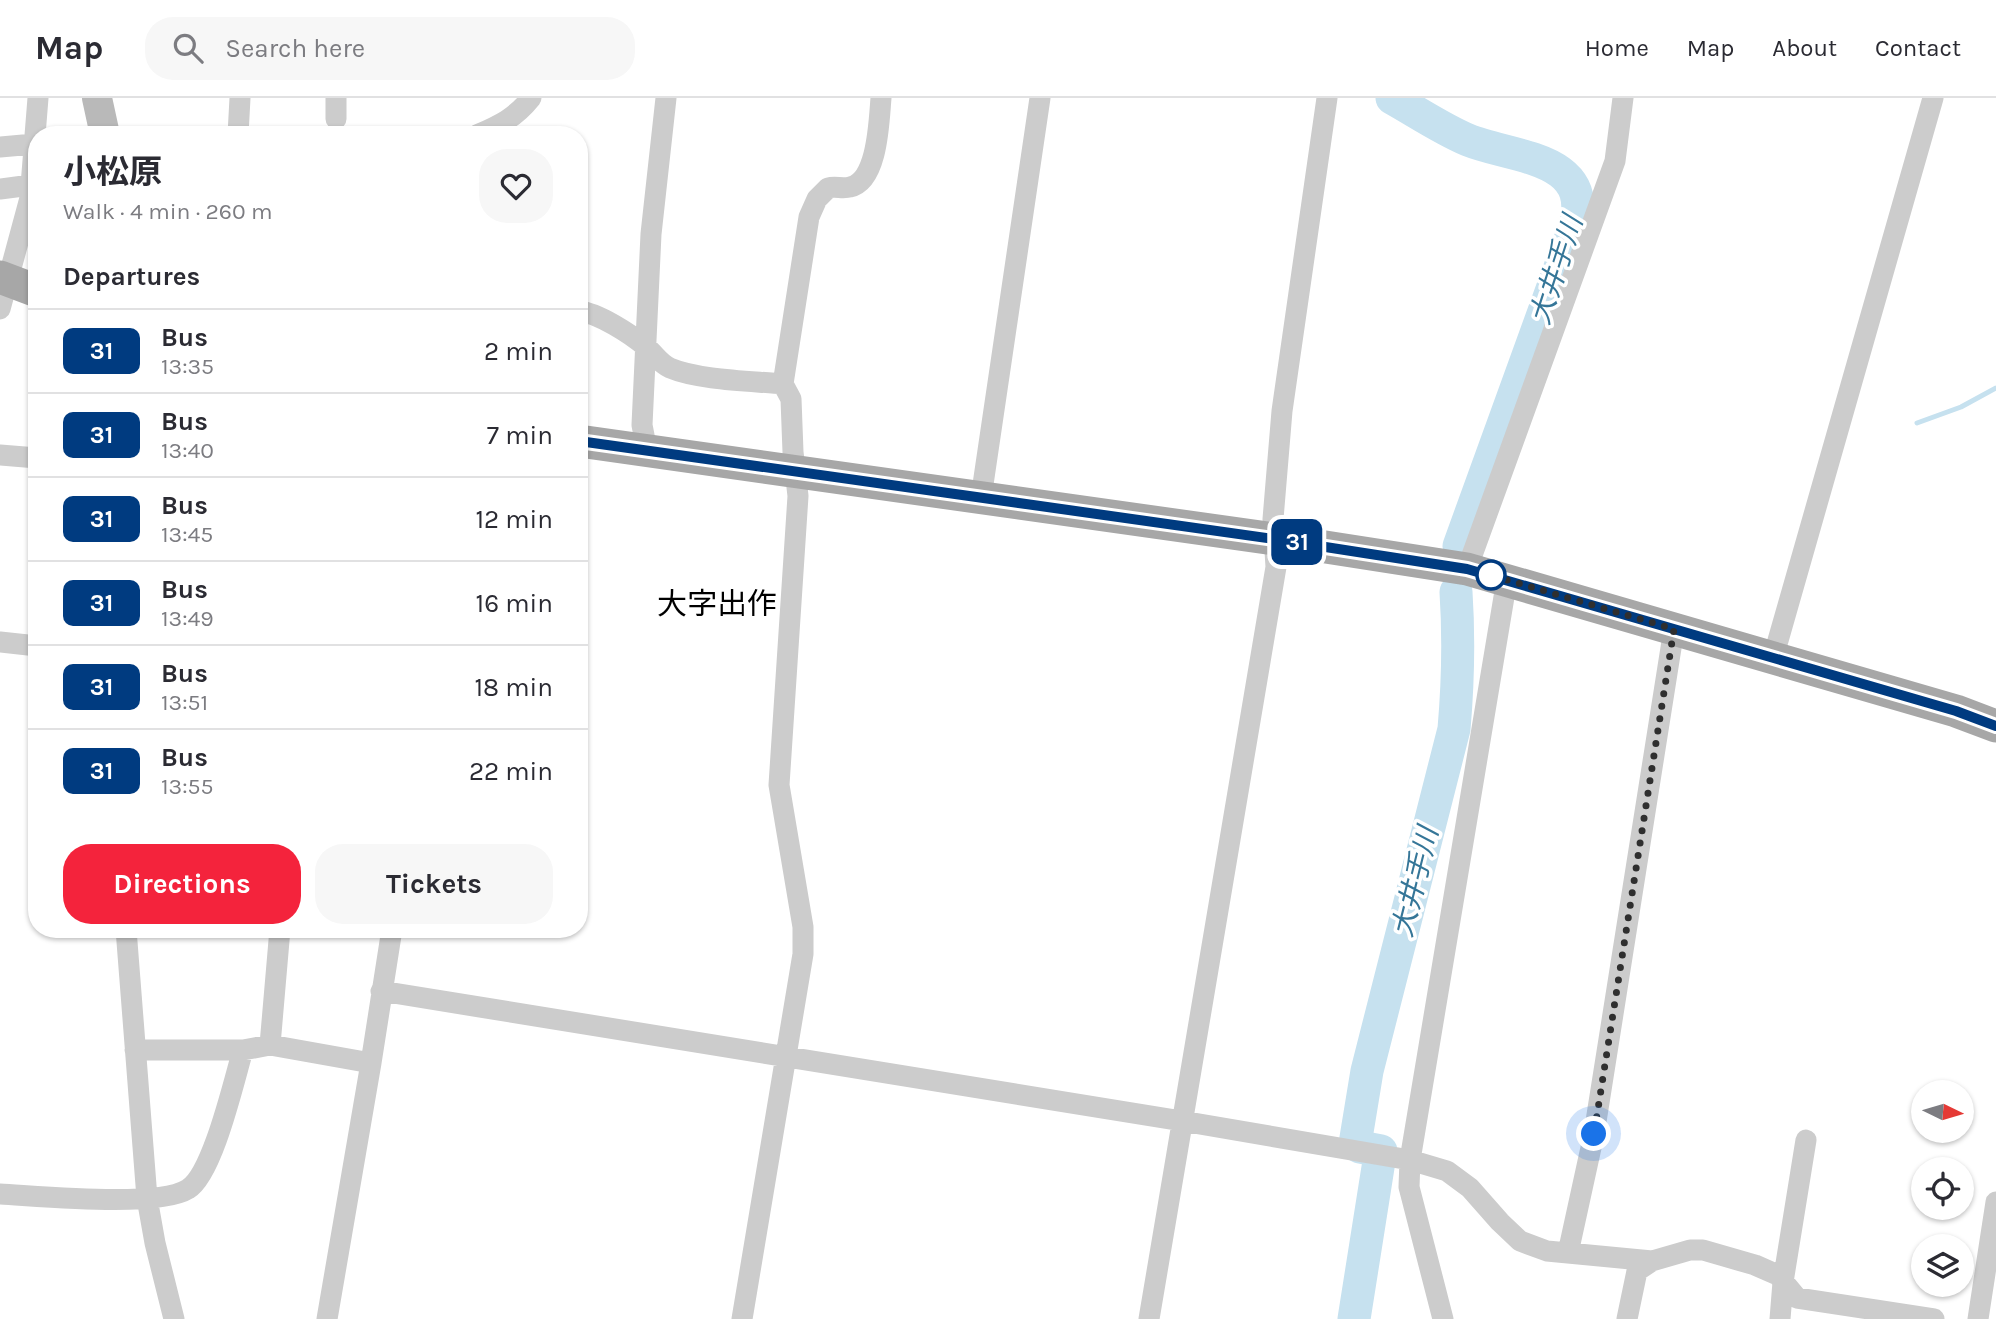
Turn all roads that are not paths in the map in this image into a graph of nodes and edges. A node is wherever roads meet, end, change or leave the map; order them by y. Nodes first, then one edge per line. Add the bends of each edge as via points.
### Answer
1 (38, 98) edge
2 (97, 98) edge
3 (240, 98) edge
4 (531, 98) edge
5 (666, 98) edge
6 (881, 98) edge
7 (1040, 98) edge
8 (1327, 98) edge
9 (1623, 98) edge
10 (1933, 98) edge
11 (36, 126) edge
12 (103, 126) edge
13 (238, 126) edge
14 (498, 126) edge
15 (28, 145) edge
16 (0, 147) edge
17 (0, 189) edge
18 (28, 192) edge
19 (28, 206) edge
20 (2, 288) edge
21 (28, 290) edge
22 (588, 314) edge
23 (647, 347) junction
24 (783, 384) junction
25 (588, 442) edge
26 (647, 450) junction
27 (0, 455) edge
28 (28, 457) edge
29 (795, 471) junction
30 (981, 498) junction
31 (1274, 539) junction
32 (1467, 569) junction
33 (1507, 579) junction
34 (1674, 629) junction
35 (0, 642) edge
36 (28, 645) edge
37 (1773, 658) junction
38 (1996, 726) edge
39 (131, 938) edge
40 (279, 938) edge
41 (390, 938) edge
42 (381, 991) junction
43 (270, 1045) junction
44 (135, 1050) junction
45 (243, 1050) junction
46 (786, 1058) junction
47 (371, 1063) junction
48 (1182, 1121) junction
49 (1805, 1140) dead end
50 (1410, 1160) junction
51 (0, 1194) edge
52 (147, 1198) junction
53 (1996, 1202) edge
54 (1568, 1253) junction
55 (1652, 1261) junction
56 (1783, 1282) junction
57 (174, 1319) edge
58 (327, 1319) edge
59 (742, 1319) edge
60 (1149, 1319) edge
61 (1443, 1319) edge
62 (1627, 1319) edge
63 (1780, 1319) edge
64 (1934, 1319) edge
65 (1978, 1319) edge

1 - 11 street
2 - 12 main road
3 - 13 street
4 - 14 street
5 - 23 street via 651,234
6 - 24 street via 873,160 859,182 828,188 809,217
7 - 30 street
8 - 31 street via 1282,411
9 - 32 street via 1615,160
10 - 37 street
15 - 16 street
17 - 18 street
19 - 20 street
20 - 21 main road
22 - 23 street
23 - 24 street via 659,362 673,369
23 - 26 street via 642,425
24 - 29 street via 791,399
25 - 26 main road
26 - 29 main road
27 - 28 street
29 - 30 main road
29 - 46 street via 798,496 779,785 804,940
30 - 31 main road
31 - 32 main road
31 - 48 street via 1276,567
32 - 33 main road
33 - 34 main road
33 - 50 street
34 - 37 main road
34 - 54 street via 1594,1134
35 - 36 street
37 - 38 main road
39 - 44 street
40 - 43 street
41 - 42 street
42 - 46 street
42 - 47 street
43 - 45 street
43 - 47 street
44 - 45 street
44 - 52 street
45 - 52 street via 221,1128 190,1189
46 - 48 street
46 - 59 street
47 - 58 street
48 - 50 street
48 - 60 street
49 - 56 street
50 - 54 street via 1447,1171 1470,1188 1520,1241
50 - 61 street via 1409,1187
51 - 52 street
52 - 57 street
53 - 65 street
54 - 55 street
55 - 56 street via 1703,1250 1755,1265
55 - 62 street via 1637,1271
56 - 63 street
56 - 64 street via 1797,1297

